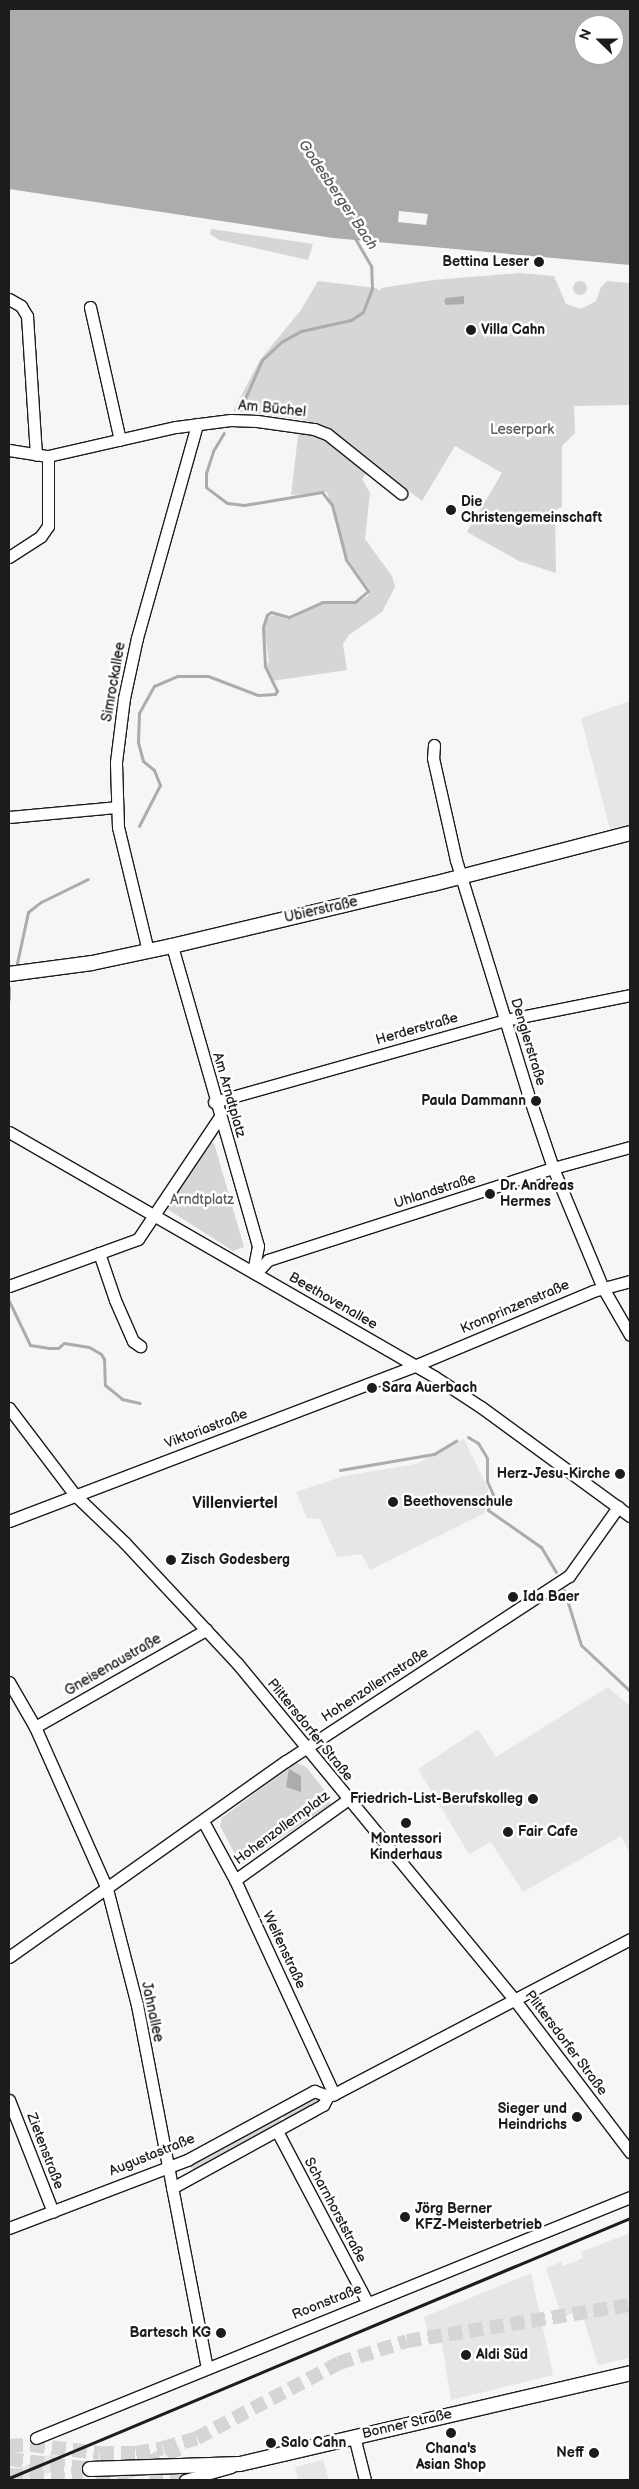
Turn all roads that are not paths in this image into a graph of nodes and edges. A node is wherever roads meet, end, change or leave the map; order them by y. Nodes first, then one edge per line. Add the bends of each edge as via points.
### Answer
1 (9, 299) edge
2 (90, 307) dead end
3 (197, 424) junction
4 (120, 440) junction
5 (9, 450) edge
6 (42, 456) junction
7 (401, 493) dead end
8 (9, 557) edge
9 (434, 745) dead end
10 (116, 807) junction
11 (9, 818) edge
12 (630, 833) edge
13 (460, 877) junction
14 (172, 946) junction
15 (148, 951) junction
16 (9, 974) edge
17 (630, 995) edge
18 (505, 1020) junction
19 (214, 1102) junction
20 (219, 1118) junction
21 (9, 1132) edge
22 (630, 1147) edge
23 (553, 1168) junction
24 (152, 1214) junction
25 (258, 1252) junction
26 (99, 1253) junction
27 (268, 1260) junction
28 (254, 1272) junction
29 (630, 1282) edge
30 (9, 1286) edge
31 (603, 1288) junction
32 (630, 1335) edge
33 (140, 1346) dead end
34 (414, 1366) junction
35 (9, 1408) edge
36 (75, 1495) junction
37 (618, 1507) junction
38 (630, 1516) edge
39 (9, 1521) edge
40 (206, 1630) junction
41 (9, 1682) edge
42 (34, 1727) junction
43 (306, 1747) junction
44 (347, 1800) junction
45 (203, 1821) junction
46 (235, 1880) junction
47 (107, 1889) junction
48 (630, 1939) edge
49 (9, 1957) edge
50 (514, 1999) junction
51 (331, 2095) junction
52 (9, 2100) edge
53 (277, 2132) junction
54 (630, 2152) edge
55 (166, 2168) junction
56 (172, 2188) junction
57 (630, 2197) edge
58 (53, 2212) junction
59 (9, 2228) edge
60 (367, 2302) junction
61 (207, 2367) junction
62 (630, 2372) edge
63 (354, 2436) junction
64 (36, 2438) dead end
65 (240, 2464) junction
66 (90, 2469) tunnel mouth
67 (185, 2480) tunnel mouth
68 (365, 2480) edge

1 - 6 street via 24,308 28,320
2 - 4 street
3 - 4 street, Am Büchel
3 - 7 street, Am Büchel via 248,420 320,431
3 - 10 street, Simrockallee via 128,675 116,762
4 - 6 street, Am Büchel
5 - 6 street, Am Büchel
6 - 8 street via 48,526 41,536
9 - 13 street, Denglerstraße via 433,758
10 - 11 street
10 - 15 street, Simrockallee
12 - 13 main road, Ubierstraße
13 - 14 main road, Ubierstraße
13 - 18 street, Denglerstraße
14 - 15 main road, Ubierstraße
14 - 19 street, Am Arndtplatz
15 - 16 main road, Ubierstraße
17 - 18 street, Herderstraße
18 - 19 street, Herderstraße
18 - 23 street, Denglerstraße
19 - 20 street, Am Arndtplatz
20 - 24 street
20 - 25 street, Am Arndtplatz
21 - 24 street, Beethovenallee
22 - 23 street, Uhlandstraße
23 - 27 street, Uhlandstraße
23 - 31 street, Denglerstraße
24 - 26 street via 138,1239
24 - 28 street, Beethovenallee
25 - 27 street
25 - 28 street
26 - 30 street
26 - 33 street via 114,1300 133,1341
27 - 28 street, Uhlandstraße
28 - 34 street, Beethovenallee
29 - 31 street, Kronprinzenstraße
31 - 32 street, Denglerstraße
31 - 34 street, Kronprinzenstraße
34 - 36 street, Viktoriastraße
34 - 37 street, Beethovenallee via 481,1406
35 - 36 street, Plittersdorfer Straße
36 - 39 street, Viktoriastraße
36 - 40 street, Plittersdorfer Straße
37 - 38 street, Beethovenallee
37 - 43 street, Hohenzollernstraße via 569,1576
40 - 42 street, Gneisenaustraße
40 - 43 street, Plittersdorfer Straße
41 - 42 street, Jahnallee
42 - 47 street, Jahnallee
43 - 44 street, Plittersdorfer Straße
43 - 45 street, Hohenzollernstraße
44 - 46 street, Hohenzollernplatz
44 - 50 street, Plittersdorfer Straße
45 - 46 street, Welfenstraße
45 - 47 street, Hohenzollernstraße
46 - 51 street, Welfenstraße
47 - 49 street, Hohenzollernstraße
47 - 55 street, Jahnallee via 136,2005
48 - 50 street, Augustastraße
50 - 51 street, Augustastraße
50 - 54 street, Plittersdorfer Straße
51 - 53 street, Augustastraße via 323,2104
51 - 55 street, Augustastraße via 314,2091 187,2160
52 - 58 street, Zietenstraße
53 - 56 street, Augustastraße
53 - 60 street, Scharnhorststraße
55 - 56 street, Jahnallee
55 - 58 street, Augustastraße
56 - 61 street, Jahnallee
57 - 60 street, Roonstraße
58 - 59 street, Augustastraße
60 - 61 street, Roonstraße
61 - 64 street, Roonstraße
62 - 63 main road, Bonner Straße
63 - 65 main road, Bonner Straße
63 - 68 street
65 - 66 main road
65 - 67 street, Bonner Straße

